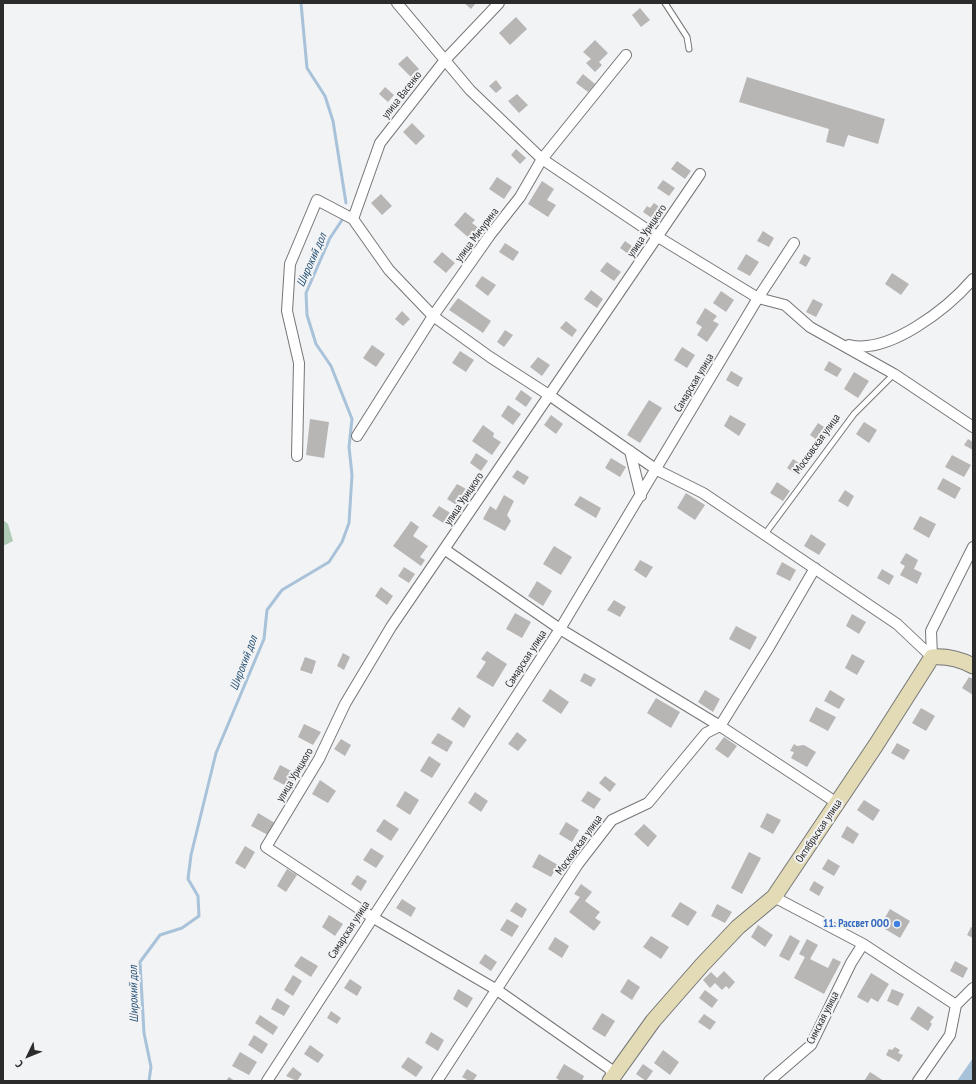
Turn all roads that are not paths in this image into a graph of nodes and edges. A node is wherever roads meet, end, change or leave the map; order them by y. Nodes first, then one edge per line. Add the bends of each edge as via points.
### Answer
1 (397, 3) edge
2 (499, 3) edge
3 (665, 3) edge
4 (689, 49) dead end
5 (626, 55) dead end
6 (445, 60) junction
7 (542, 159) junction
8 (700, 174) dead end
9 (353, 219) junction
10 (658, 237) junction
11 (794, 243) dead end
12 (973, 279) edge
13 (758, 298) junction
14 (433, 316) junction
15 (841, 342) junction
16 (894, 374) junction
17 (549, 395) junction
18 (973, 427) edge
19 (357, 436) dead end
20 (630, 451) junction
21 (297, 456) dead end
22 (657, 470) junction
23 (641, 496) junction
24 (765, 534) junction
25 (973, 547) edge
26 (444, 549) junction
27 (815, 568) junction
28 (560, 629) junction
29 (932, 657) junction
30 (973, 666) edge
31 (720, 726) junction
32 (837, 803) junction
33 (774, 897) junction
34 (372, 916) junction
35 (863, 944) junction
36 (973, 988) edge
37 (497, 990) junction
38 (956, 1005) junction
39 (271, 1079) edge
40 (612, 1080) edge
41 (437, 1081) edge
42 (769, 1081) edge
43 (918, 1081) edge

1 - 6 street
2 - 6 street, улица Васенко
3 - 4 lane via 687,37
5 - 7 street, улица Мичурина
6 - 7 street via 470,90
6 - 9 street, улица Васенко via 380,143
7 - 10 street
7 - 14 street, улица Мичурина via 520,197
8 - 10 street, улица Урицкого
9 - 14 street via 389,270
9 - 21 street via 317,200 290,264 287,311 299,363
10 - 13 street
10 - 17 street, улица Урицкого
11 - 13 street, Самарская улица
12 - 15 street via 964,290 927,321 884,343 862,347
13 - 15 street via 785,305 810,326
13 - 22 street, Самарская улица
14 - 17 street
14 - 19 street, улица Мичурина
15 - 16 street
16 - 18 street
16 - 24 lane, Московская улица via 854,414
17 - 20 street
17 - 26 street, улица Урицкого
20 - 22 street
20 - 23 street
22 - 23 street, Самарская улица
22 - 24 street via 702,493
23 - 28 street, Самарская улица
24 - 27 street
25 - 29 street via 930,631
26 - 28 street
26 - 34 street, улица Урицкого via 387,633 345,704 319,759 266,846
27 - 29 street via 897,624
27 - 31 street, Московская улица
28 - 31 street
28 - 34 street, Самарская улица
29 - 30 main road via 957,659
29 - 32 main road, Октябрьская улица
31 - 32 street
31 - 37 street, Московская улица via 706,733 648,803 612,820 578,864
32 - 33 main road, Октябрьская улица
33 - 35 street
33 - 40 main road, Октябрьская улица via 738,927 702,964 653,1021
34 - 37 street
34 - 39 street, Самарская улица
35 - 38 street
35 - 42 street, Симская улица via 811,1045
36 - 38 street
37 - 40 street via 610,1069
37 - 41 street, Московская улица
38 - 43 street via 950,1035

